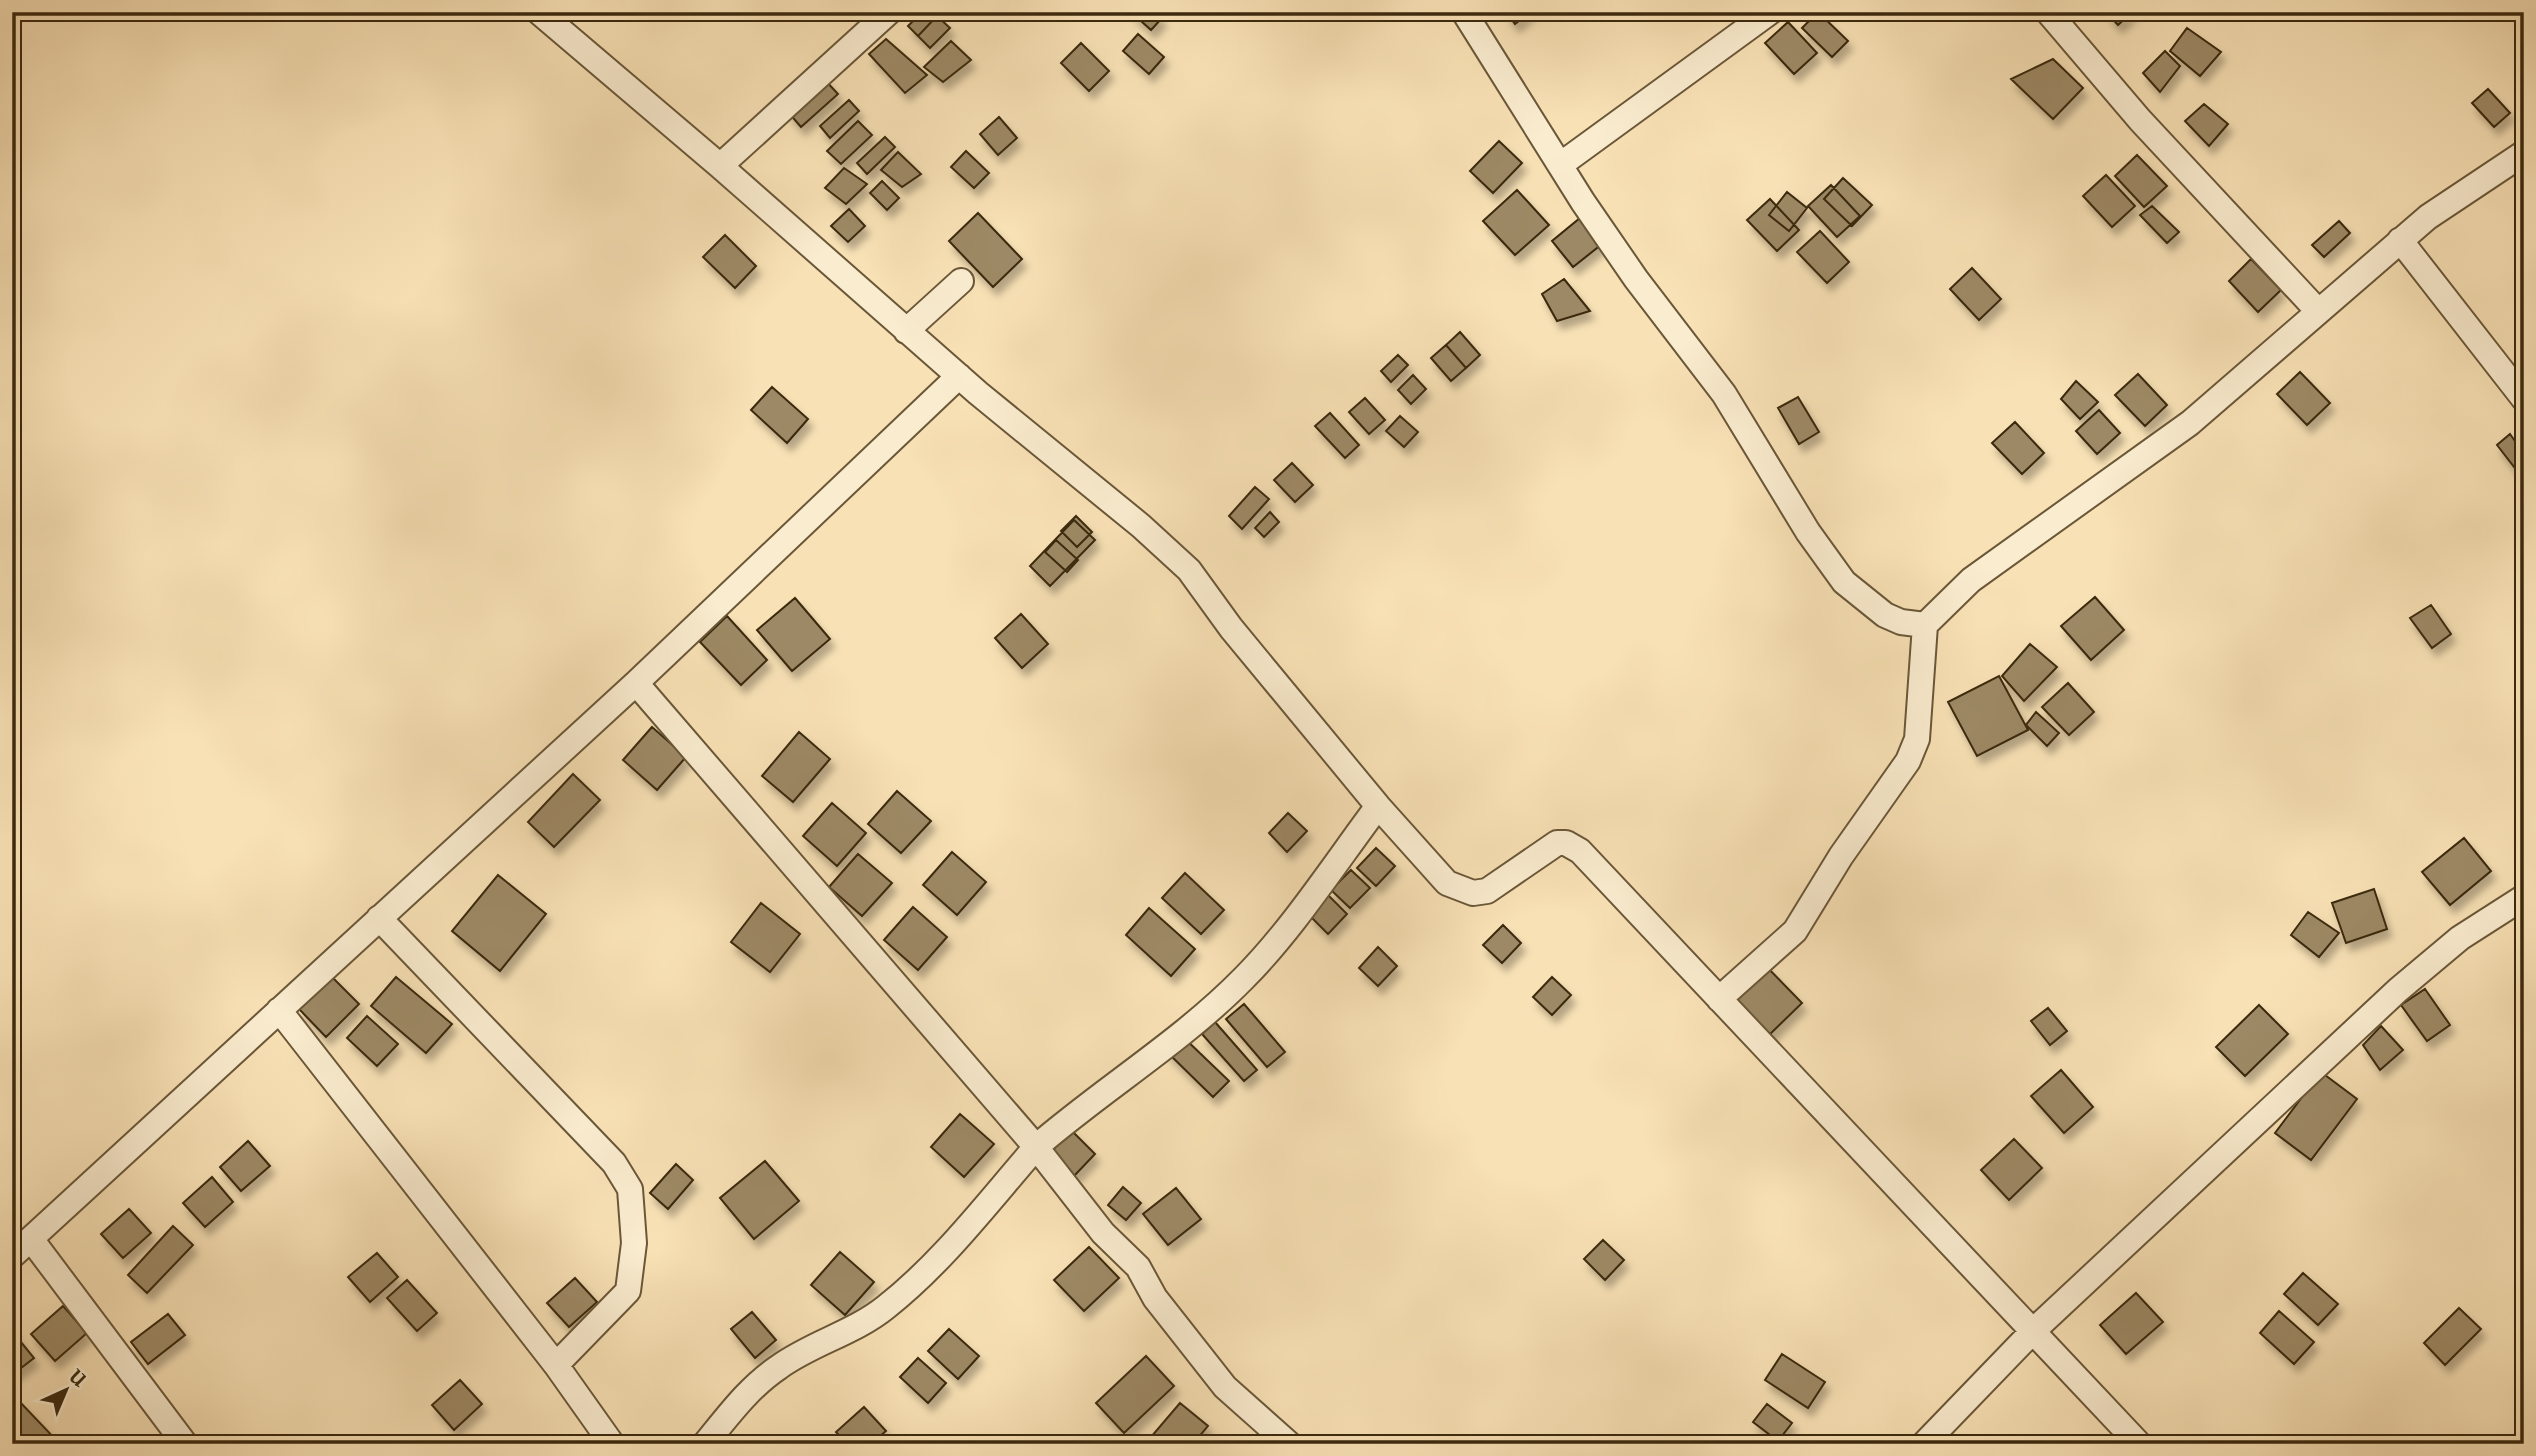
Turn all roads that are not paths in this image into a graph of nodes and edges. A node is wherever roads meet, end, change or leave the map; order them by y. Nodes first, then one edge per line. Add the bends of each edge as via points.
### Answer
1 (539, 12) edge
2 (889, 12) edge
3 (1464, 12) edge
4 (1770, 12) edge
5 (2049, 12) edge
6 (2524, 153) edge
7 (1560, 165) junction
8 (720, 166) junction
9 (2399, 240) junction
10 (961, 281) dead end
11 (2317, 310) junction
12 (906, 331) junction
13 (959, 376) junction
14 (2524, 399) edge
15 (1925, 625) junction
16 (636, 683) junction
17 (1378, 806) junction
18 (2524, 897) edge
19 (379, 918) junction
20 (1719, 999) junction
21 (279, 1010) junction
22 (1036, 1147) junction
23 (31, 1239) junction
24 (12, 1256) edge
25 (2032, 1332) junction
26 (556, 1365) junction
27 (185, 1444) edge
28 (612, 1444) edge
29 (705, 1444) edge
30 (1289, 1444) edge
31 (1924, 1444) edge
32 (2139, 1444) edge

1 - 8 street
2 - 8 street
3 - 7 street
4 - 7 street
5 - 11 street via 2140,120
6 - 9 street
7 - 15 street via 1636,279 1724,394 1808,533 1844,582 1885,615
8 - 12 street
9 - 11 street
9 - 14 street
10 - 12 street
11 - 15 street via 2190,423 1971,580
12 - 13 street
13 - 16 street
13 - 17 street via 1189,570
15 - 20 street via 1917,739 1908,761 1795,931
16 - 19 street
16 - 22 street
17 - 20 street via 1447,883 1473,893 1501,884 1548,846 1573,846
17 - 22 street via 1245,978
18 - 25 street via 2460,938 2398,989
19 - 21 street
19 - 26 street via 614,1163 630,1189 634,1243 628,1291
20 - 25 street
21 - 23 street
21 - 26 street
22 - 29 street via 943,1254 897,1299 869,1320 779,1367 745,1395
22 - 30 street via 1103,1233 1138,1267 1156,1298 1225,1387
23 - 24 street
23 - 27 street
25 - 31 street
25 - 32 street
26 - 28 street

